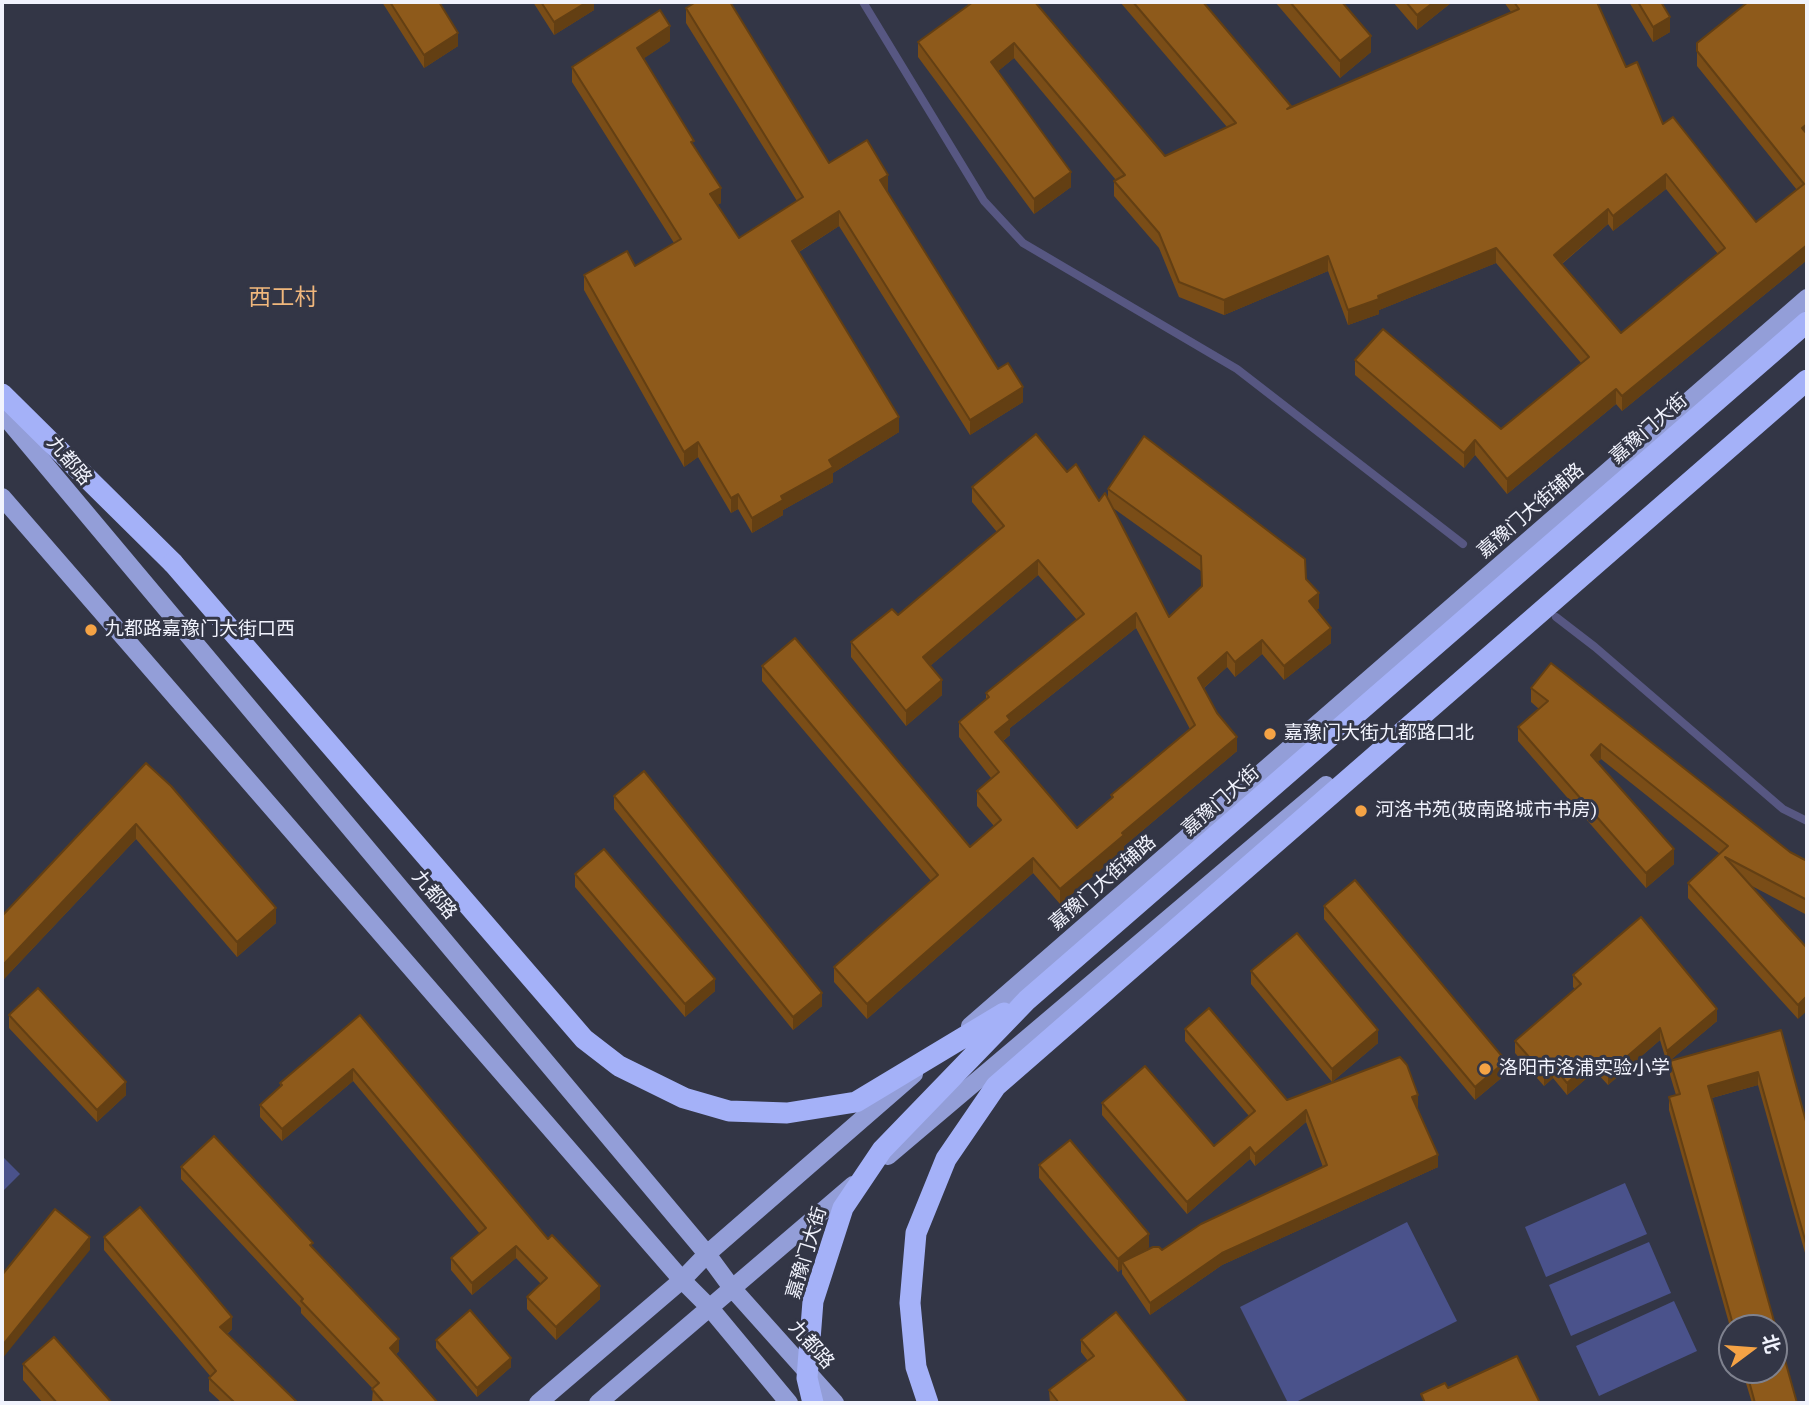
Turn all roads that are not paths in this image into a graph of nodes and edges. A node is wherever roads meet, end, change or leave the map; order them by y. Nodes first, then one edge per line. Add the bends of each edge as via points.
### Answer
1 (1807, 298) edge
2 (1807, 322) edge
3 (1807, 379) edge
4 (2, 394) edge
5 (2, 413) edge
6 (2, 497) edge
7 (1027, 1000) junction
8 (707, 1254) junction
9 (682, 1280) junction
10 (732, 1288) junction
11 (710, 1308) junction
12 (538, 1403) edge
13 (598, 1403) edge
14 (789, 1403) edge
15 (813, 1403) edge
16 (835, 1403) edge
17 (928, 1403) edge

1 - 8 main road, 嘉豫门大街辅路
2 - 7 highway, 嘉豫门大街, bridge
3 - 10 main road
3 - 17 highway via 996,1086 946,1159 916,1233 910,1303 916,1367
4 - 7 highway, bridge via 173,563 584,1039 619,1066 684,1098 729,1111 787,1113 856,1102
5 - 8 main road, 九都路
6 - 9 main road
7 - 15 highway, 嘉豫门大街, bridge via 882,1150 843,1208 813,1301 807,1378
8 - 9 main road, 嘉豫门大街辅路
8 - 10 main road, 九都路
9 - 11 main road
9 - 12 main road
10 - 11 main road
10 - 16 main road, 九都路
11 - 13 main road
11 - 14 main road

